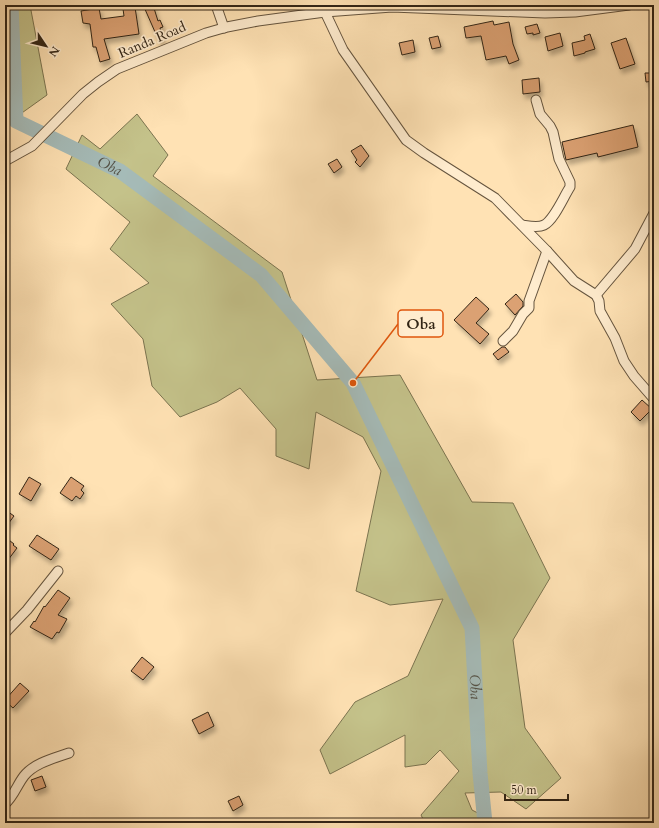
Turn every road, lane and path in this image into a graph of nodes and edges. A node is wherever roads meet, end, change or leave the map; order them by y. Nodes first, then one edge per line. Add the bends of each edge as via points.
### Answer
1 (216, 5) edge
2 (629, 5) edge
3 (325, 12) junction
4 (224, 28) junction
5 (536, 100) dead end
6 (5, 161) edge
7 (654, 213) edge
8 (522, 224) junction
9 (548, 251) junction
10 (596, 295) junction
11 (503, 341) dead end
12 (654, 399) edge
13 (58, 571) dead end
14 (5, 634) edge
15 (69, 753) dead end
16 (5, 804) edge

1 - 4 street
2 - 3 street, Randa Road via 545,13 392,7
3 - 4 street, Randa Road
3 - 8 street via 343,50 406,140 495,198
4 - 6 street, Randa Road via 117,69 83,94 32,146
5 - 8 street via 540,114 550,126 570,187 550,220 544,225
7 - 10 street via 635,249
8 - 9 street
9 - 10 street via 574,280
9 - 11 street via 529,308
10 - 12 street via 600,311 624,361
13 - 14 street
15 - 16 street via 44,762 25,774

